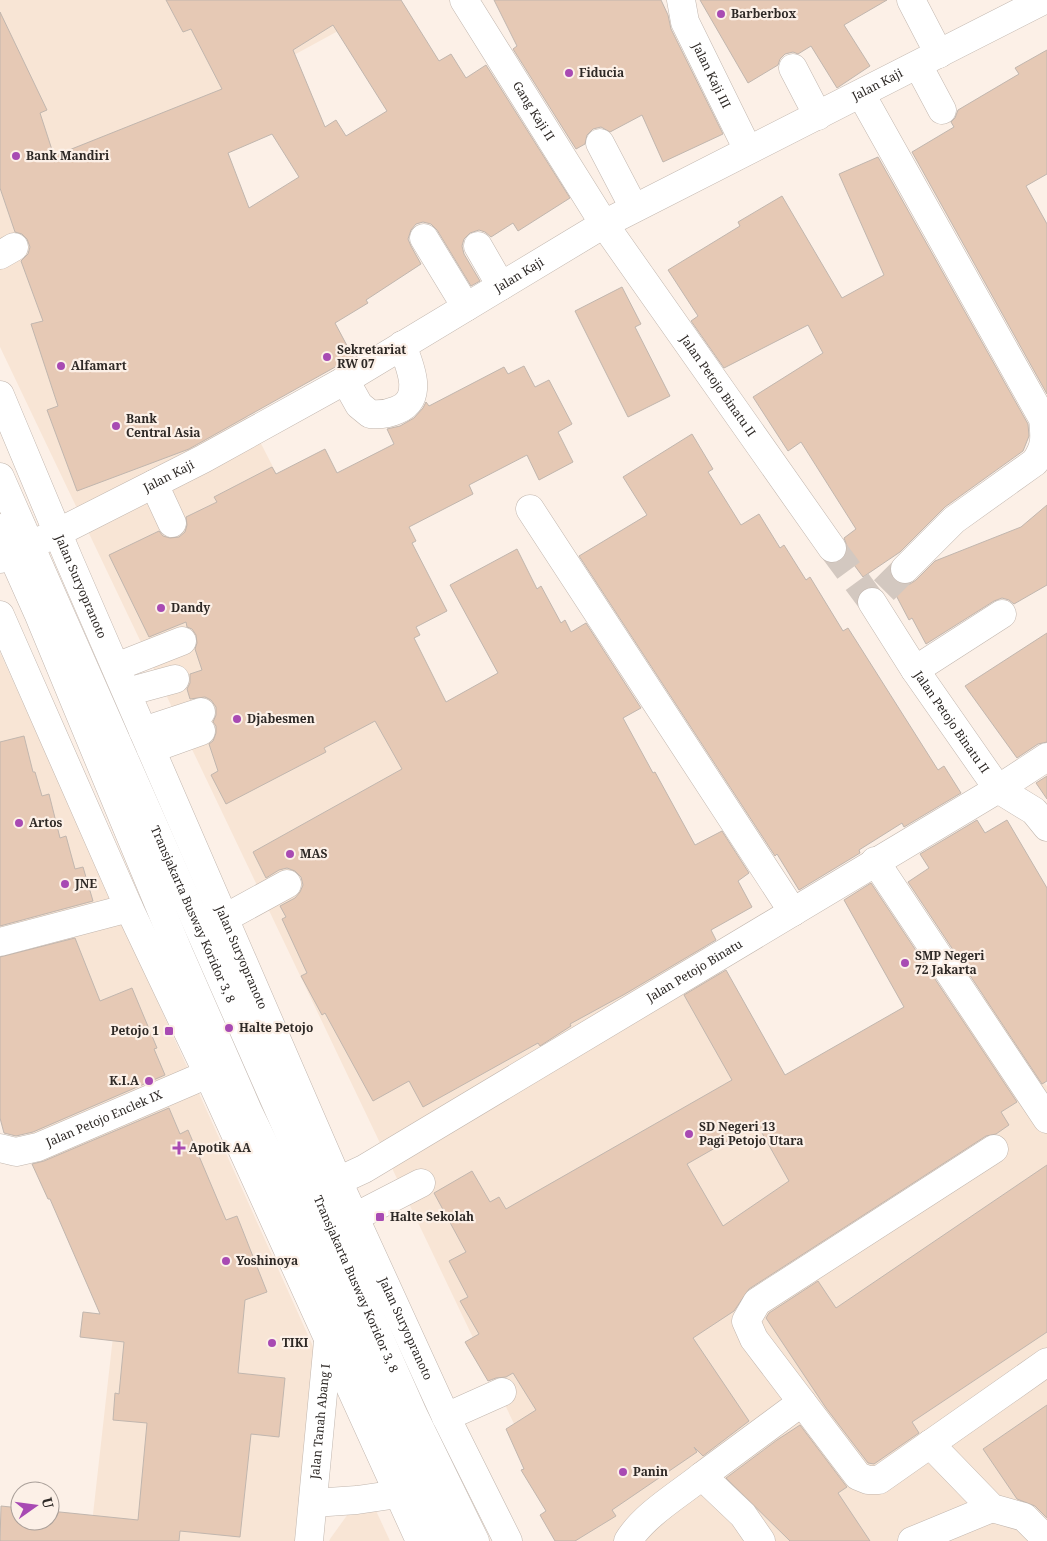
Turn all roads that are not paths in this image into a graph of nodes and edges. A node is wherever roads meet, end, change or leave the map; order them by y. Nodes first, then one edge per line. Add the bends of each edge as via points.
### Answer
1 (464, 0) edge
2 (910, 0) edge
3 (1033, 2) edge
4 (689, 7) edge
5 (929, 59) junction
6 (793, 68) dead end
7 (861, 94) junction
8 (942, 110) dead end
9 (818, 116) junction
10 (600, 143) dead end
11 (756, 146) junction
12 (634, 208) junction
13 (604, 224) junction
14 (424, 238) dead end
15 (478, 246) dead end
16 (501, 286) junction
17 (466, 307) junction
18 (402, 345) junction
19 (345, 380) junction
20 (0, 395) edge
21 (0, 477) edge
22 (154, 484) junction
23 (530, 509) dead end
24 (172, 523) dead end
25 (0, 528) edge
26 (58, 533) junction
27 (832, 548) tunnel mouth
28 (14, 553) edge
29 (905, 569) tunnel mouth
30 (872, 602) dead end
31 (1002, 614) dead end
32 (0, 615) edge
33 (182, 641) dead end
34 (116, 667) junction
35 (915, 670) junction
36 (175, 679) dead end
37 (126, 692) junction
38 (201, 722) dead end
39 (147, 740) junction
40 (1047, 757) edge
41 (998, 789) junction
42 (1047, 828) edge
43 (875, 862) junction
44 (287, 884) dead end
45 (129, 908) junction
46 (793, 912) junction
47 (225, 918) junction
48 (0, 942) edge
49 (208, 1074) junction
50 (1047, 1119) edge
51 (0, 1148) edge
52 (994, 1149) dead end
53 (338, 1180) junction
54 (421, 1183) dead end
55 (355, 1217) junction
56 (328, 1341) junction
57 (1047, 1362) edge
58 (502, 1392) dead end
59 (802, 1402) junction
60 (446, 1417) junction
61 (930, 1444) junction
62 (702, 1476) junction
63 (398, 1494) junction
64 (313, 1503) junction
65 (992, 1508) junction
66 (1047, 1540) edge
67 (309, 1541) edge
68 (420, 1541) edge
69 (448, 1541) edge
70 (475, 1541) edge
71 (508, 1541) edge
72 (628, 1541) edge
73 (761, 1541) edge
74 (912, 1541) edge

1 - 13 street, Gang Kaji II
2 - 5 street
3 - 5 street, Jalan Kaji
4 - 11 street
5 - 7 street, Jalan Kaji
5 - 8 street
6 - 9 street
7 - 9 street, Jalan Kaji
7 - 29 street via 1043,419 1045,439 1035,462 954,520
9 - 11 street, Jalan Kaji
10 - 12 street
11 - 12 street, Jalan Kaji
12 - 13 street, Jalan Kaji
13 - 16 street, Jalan Kaji
13 - 27 street, Jalan Petojo Binatu II
14 - 17 street
15 - 16 street
16 - 17 street, Jalan Kaji
17 - 18 street, Jalan Kaji
18 - 19 street, Jalan Kaji
18 - 19 street via 411,368 414,389 406,406 388,414 370,414 359,405
19 - 22 street, Jalan Kaji
20 - 26 street, Jalan Suryopranoto
21 - 28 street, Transjakarta Busway Koridor 3, 8
22 - 24 street
22 - 26 street, Jalan Kaji
23 - 46 street
25 - 28 street, Transjakarta Busway Koridor 3, 8
26 - 28 street, Jalan Kaji
26 - 34 street, Jalan Suryopranoto
28 - 69 street, Transjakarta Busway Koridor 3, 8 via 244,1103 282,1181 366,1373
28 - 70 street, Transjakarta Busway Koridor 3, 8
30 - 35 street, Jalan Petojo Binatu II
31 - 35 street
32 - 45 street
33 - 34 street
34 - 37 street, Jalan Suryopranoto
35 - 41 street, Jalan Petojo Binatu II
36 - 37 street
37 - 39 street, Jalan Suryopranoto
38 - 39 street
39 - 47 street, Jalan Suryopranoto
40 - 41 street, Jalan Petojo Binatu
41 - 42 street, Jalan Petojo Binatu II via 1034,811
41 - 43 street, Jalan Petojo Binatu
43 - 46 street, Jalan Petojo Binatu
43 - 50 street
44 - 47 street
45 - 48 street
45 - 49 street
46 - 53 street, Jalan Petojo Binatu via 364,1168
47 - 53 street, Jalan Suryopranoto
49 - 51 street, Jalan Petojo Enclek IX via 38,1147 16,1152
49 - 56 street
52 - 59 street via 757,1302 746,1321 754,1339
53 - 55 street, Jalan Suryopranoto
54 - 55 street
55 - 60 street, Jalan Suryopranoto
56 - 63 street
56 - 64 street, Jalan Tanah Abang I
57 - 61 street
58 - 60 street
59 - 61 street via 858,1476 868,1480 879,1480
59 - 62 street
60 - 71 street, Jalan Suryopranoto
61 - 65 street
62 - 72 street via 643,1522
62 - 73 street via 743,1515
63 - 64 street
63 - 68 street
64 - 67 street, Jalan Tanah Abang I
65 - 66 street via 1024,1518
65 - 74 street

